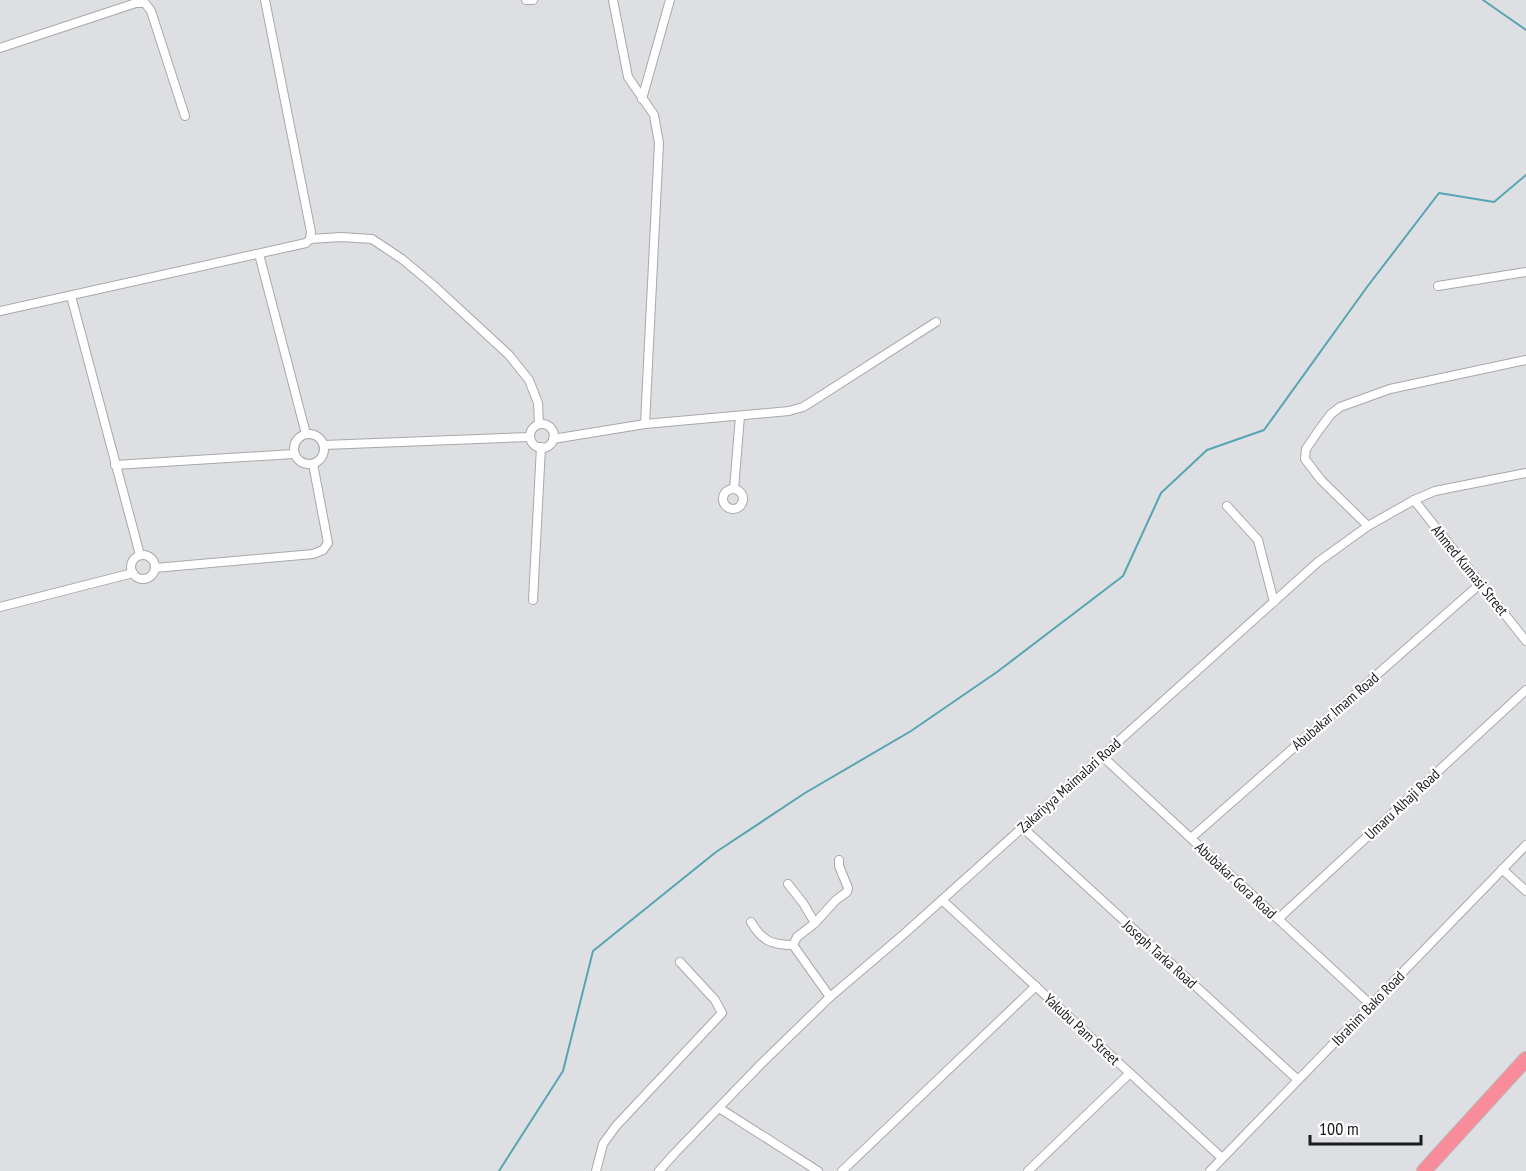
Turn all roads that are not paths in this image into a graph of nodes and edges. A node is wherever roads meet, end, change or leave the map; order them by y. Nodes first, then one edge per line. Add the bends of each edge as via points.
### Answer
1 (265, 0) edge
2 (526, 0) edge
3 (534, 0) edge
4 (613, 0) edge
5 (670, 0) edge
6 (0, 48) edge
7 (642, 99) junction
8 (185, 116) dead end
9 (310, 239) junction
10 (259, 254) junction
11 (1526, 272) edge
12 (1438, 286) dead end
13 (71, 296) junction
14 (0, 311) edge
15 (936, 322) dead end
16 (1526, 360) edge
17 (740, 416) junction
18 (539, 424) junction
19 (645, 424) junction
20 (306, 434) junction
21 (530, 436) junction
22 (553, 439) junction
23 (324, 445) junction
24 (541, 447) junction
25 (294, 454) junction
26 (313, 464) junction
27 (115, 465) junction
28 (1526, 473) edge
29 (734, 489) dead end
30 (1414, 500) junction
31 (1227, 506) dead end
32 (1368, 526) junction
33 (140, 555) junction
34 (155, 568) junction
35 (132, 573) junction
36 (1480, 584) junction
37 (533, 600) dead end
38 (1274, 602) junction
39 (0, 607) edge
40 (1526, 641) edge
41 (1526, 690) edge
42 (1101, 756) junction
43 (1022, 827) junction
44 (1191, 838) junction
45 (1526, 845) edge
46 (839, 860) dead end
47 (1502, 869) junction
48 (788, 884) dead end
49 (1526, 891) edge
50 (942, 900) junction
51 (1278, 919) junction
52 (751, 922) dead end
53 (815, 923) junction
54 (793, 945) junction
55 (680, 962) dead end
56 (1036, 986) junction
57 (830, 997) junction
58 (1371, 1005) junction
59 (1526, 1059) edge
60 (1526, 1071) edge
61 (1130, 1073) junction
62 (1298, 1080) junction
63 (719, 1108) junction
64 (1222, 1158) junction
65 (596, 1171) edge
66 (660, 1171) edge
67 (819, 1171) edge
68 (842, 1171) edge
69 (1028, 1171) edge
70 (1210, 1171) edge
71 (1424, 1171) edge
72 (1436, 1171) edge

1 - 9 street
2 - 3 street
4 - 7 street via 628,77
5 - 7 street
6 - 8 street via 145,3
7 - 19 street via 654,116 659,142
9 - 10 street
9 - 18 street via 372,239 402,258 509,355 529,380 538,403
10 - 13 street
10 - 20 street
11 - 12 street
13 - 14 street
13 - 27 street
15 - 17 street via 803,406
16 - 32 street via 1390,389 1331,414 1306,449 1305,459
17 - 19 street
17 - 29 street
18 - 21 street
18 - 22 street via 552,429
19 - 22 street
20 - 23 street via 317,436
20 - 25 street via 295,441
21 - 23 street
21 - 24 street via 531,442
22 - 24 street via 551,444
23 - 26 street via 320,460
24 - 37 street
25 - 26 street via 301,463
25 - 27 street
26 - 34 street via 328,543 324,550
27 - 33 street
28 - 30 street, Zakariyya Maimalari Road via 1435,491
30 - 32 street, Zakariyya Maimalari Road
30 - 36 street, Ahmed Kumasi Street
31 - 38 street via 1258,540
32 - 38 street, Zakariyya Maimalari Road via 1318,562
33 - 34 street via 148,556
33 - 35 street via 134,559
34 - 35 street via 146,579
35 - 39 street
36 - 40 street, Ahmed Kumasi Street
36 - 44 street, Abubakar Imam Road
38 - 42 street, Zakariyya Maimalari Road
41 - 51 street, Umaru Alhaji Road
42 - 43 street, Zakariyya Maimalari Road
42 - 44 street, Abubakar Gora Road
43 - 50 street, Zakariyya Maimalari Road
43 - 62 street, Joseph Tarka Road
44 - 51 street, Abubakar Gora Road
45 - 47 street, Ibrahim Bako Road
46 - 53 street via 847,892
47 - 49 street
47 - 58 street, Ibrahim Bako Road
48 - 53 street
50 - 56 street, Yakubu Pam Street
50 - 57 street, Zakariyya Maimalari Road
51 - 58 street, Abubakar Gora Road
52 - 54 street via 762,938 771,943
53 - 54 street
54 - 57 street
55 - 65 street via 723,1013 616,1126 603,1143
56 - 61 street, Yakubu Pam Street
56 - 68 street
57 - 63 street, Zakariyya Maimalari Road
58 - 62 street, Ibrahim Bako Road
59 - 71 highway
60 - 72 highway
61 - 64 street, Yakubu Pam Street
61 - 69 street
62 - 64 street, Ibrahim Bako Road
63 - 66 street, Zakariyya Maimalari Road
63 - 67 street
64 - 70 street, Ibrahim Bako Road

